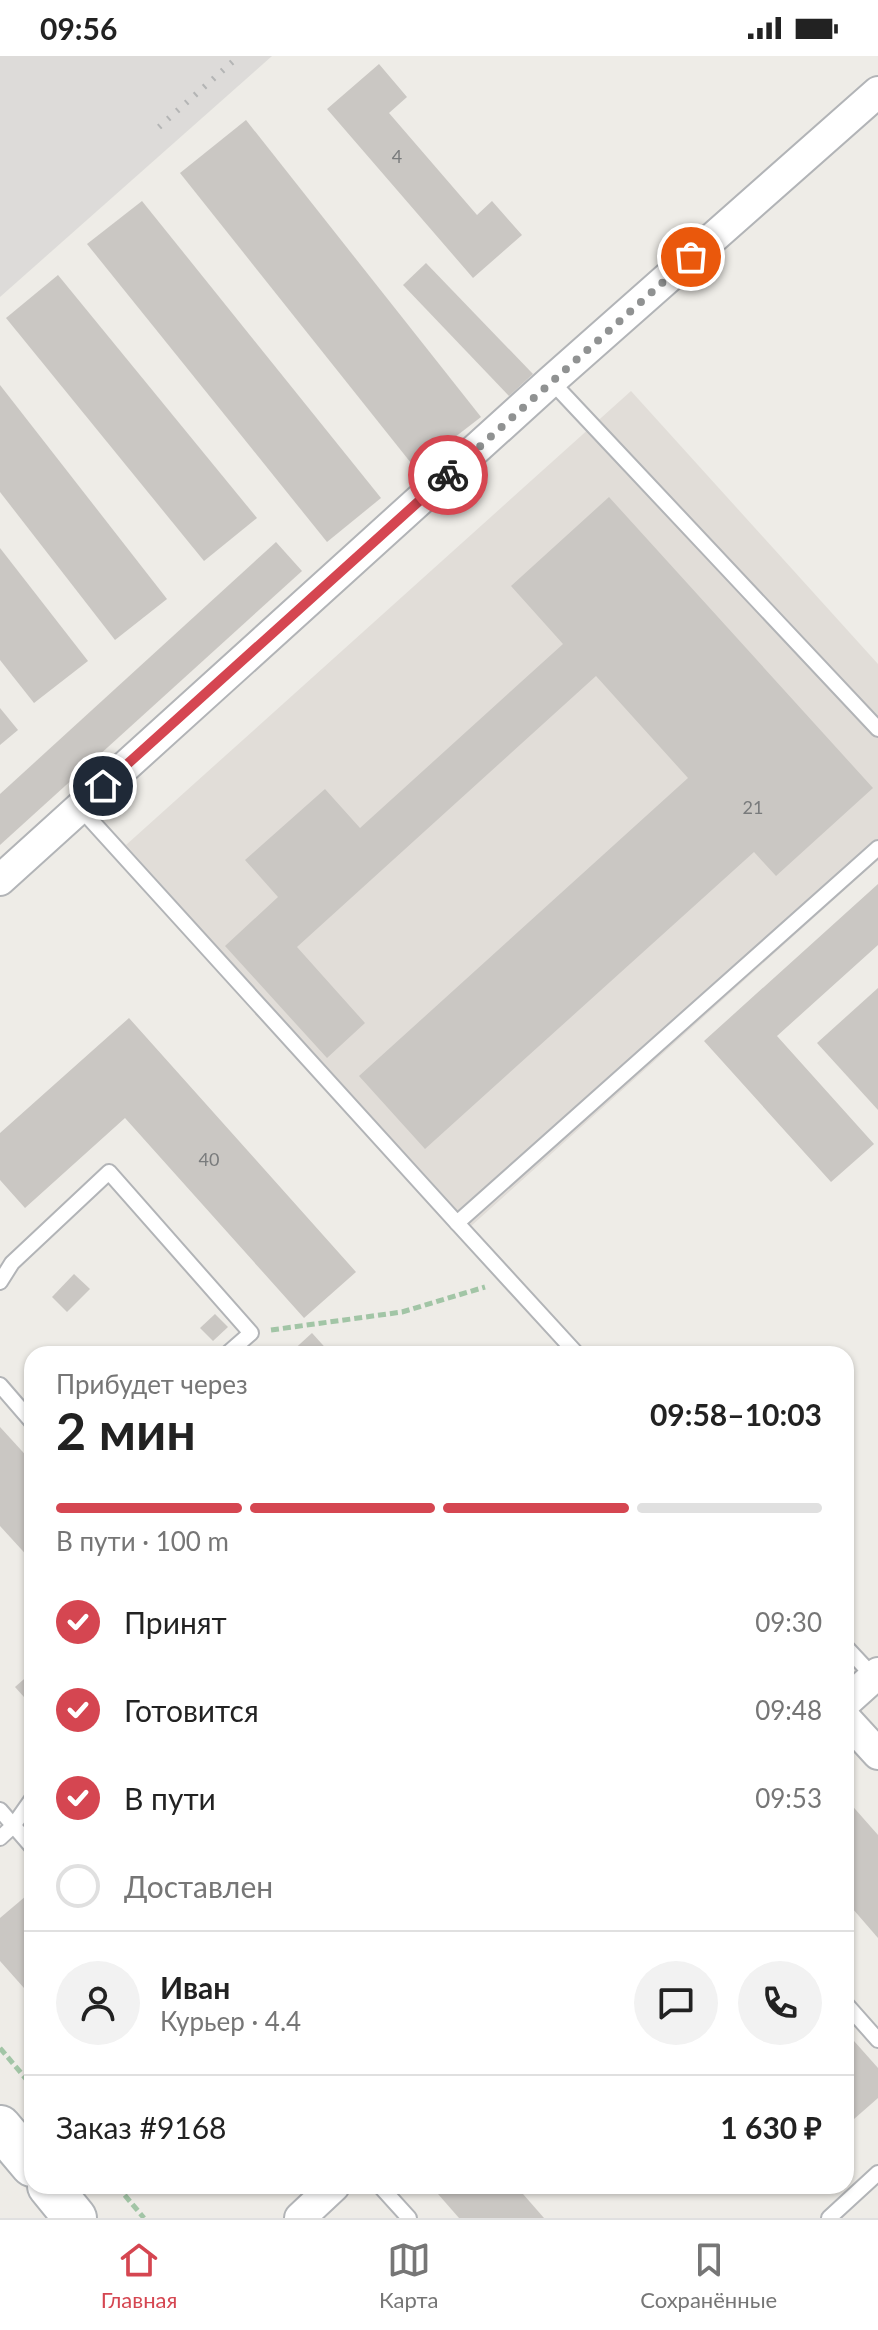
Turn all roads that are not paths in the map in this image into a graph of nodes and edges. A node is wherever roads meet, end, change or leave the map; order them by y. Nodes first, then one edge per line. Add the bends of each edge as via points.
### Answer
1 (878, 92) edge
2 (551, 381) junction
3 (878, 729) edge
4 (80, 808) junction
5 (878, 848) edge
6 (0, 880) edge
7 (457, 1223) junction
8 (0, 1251) edge
9 (12, 1263) junction
10 (0, 1282) edge
11 (236, 1346) edge
12 (570, 1346) edge
13 (0, 1385) edge
14 (24, 1413) edge
15 (854, 1654) edge
16 (876, 1675) edge
17 (854, 1695) edge
18 (854, 1728) edge
19 (878, 1754) edge
20 (0, 1810) edge
21 (24, 1810) edge
22 (13, 1826) junction
23 (0, 1838) edge
24 (24, 1838) edge
25 (854, 2013) edge
26 (878, 2040) edge
27 (0, 2127) edge
28 (24, 2156) edge
29 (878, 2173) edge
30 (56, 2194) edge
31 (325, 2194) edge
32 (387, 2194) edge
33 (75, 2218) edge
34 (300, 2218) edge
35 (409, 2218) edge
36 (829, 2218) edge

1 - 2 street
2 - 3 lane
2 - 4 street
4 - 6 street
4 - 7 lane
5 - 7 lane
7 - 12 lane
8 - 9 lane
9 - 10 lane
9 - 11 lane via 109,1172 251,1333
13 - 14 lane
15 - 16 lane
16 - 17 street
18 - 19 street
20 - 22 lane
21 - 22 lane
22 - 23 lane
22 - 24 lane
25 - 26 lane
27 - 28 main road
29 - 36 lane
30 - 33 main road
31 - 34 street
32 - 35 lane

